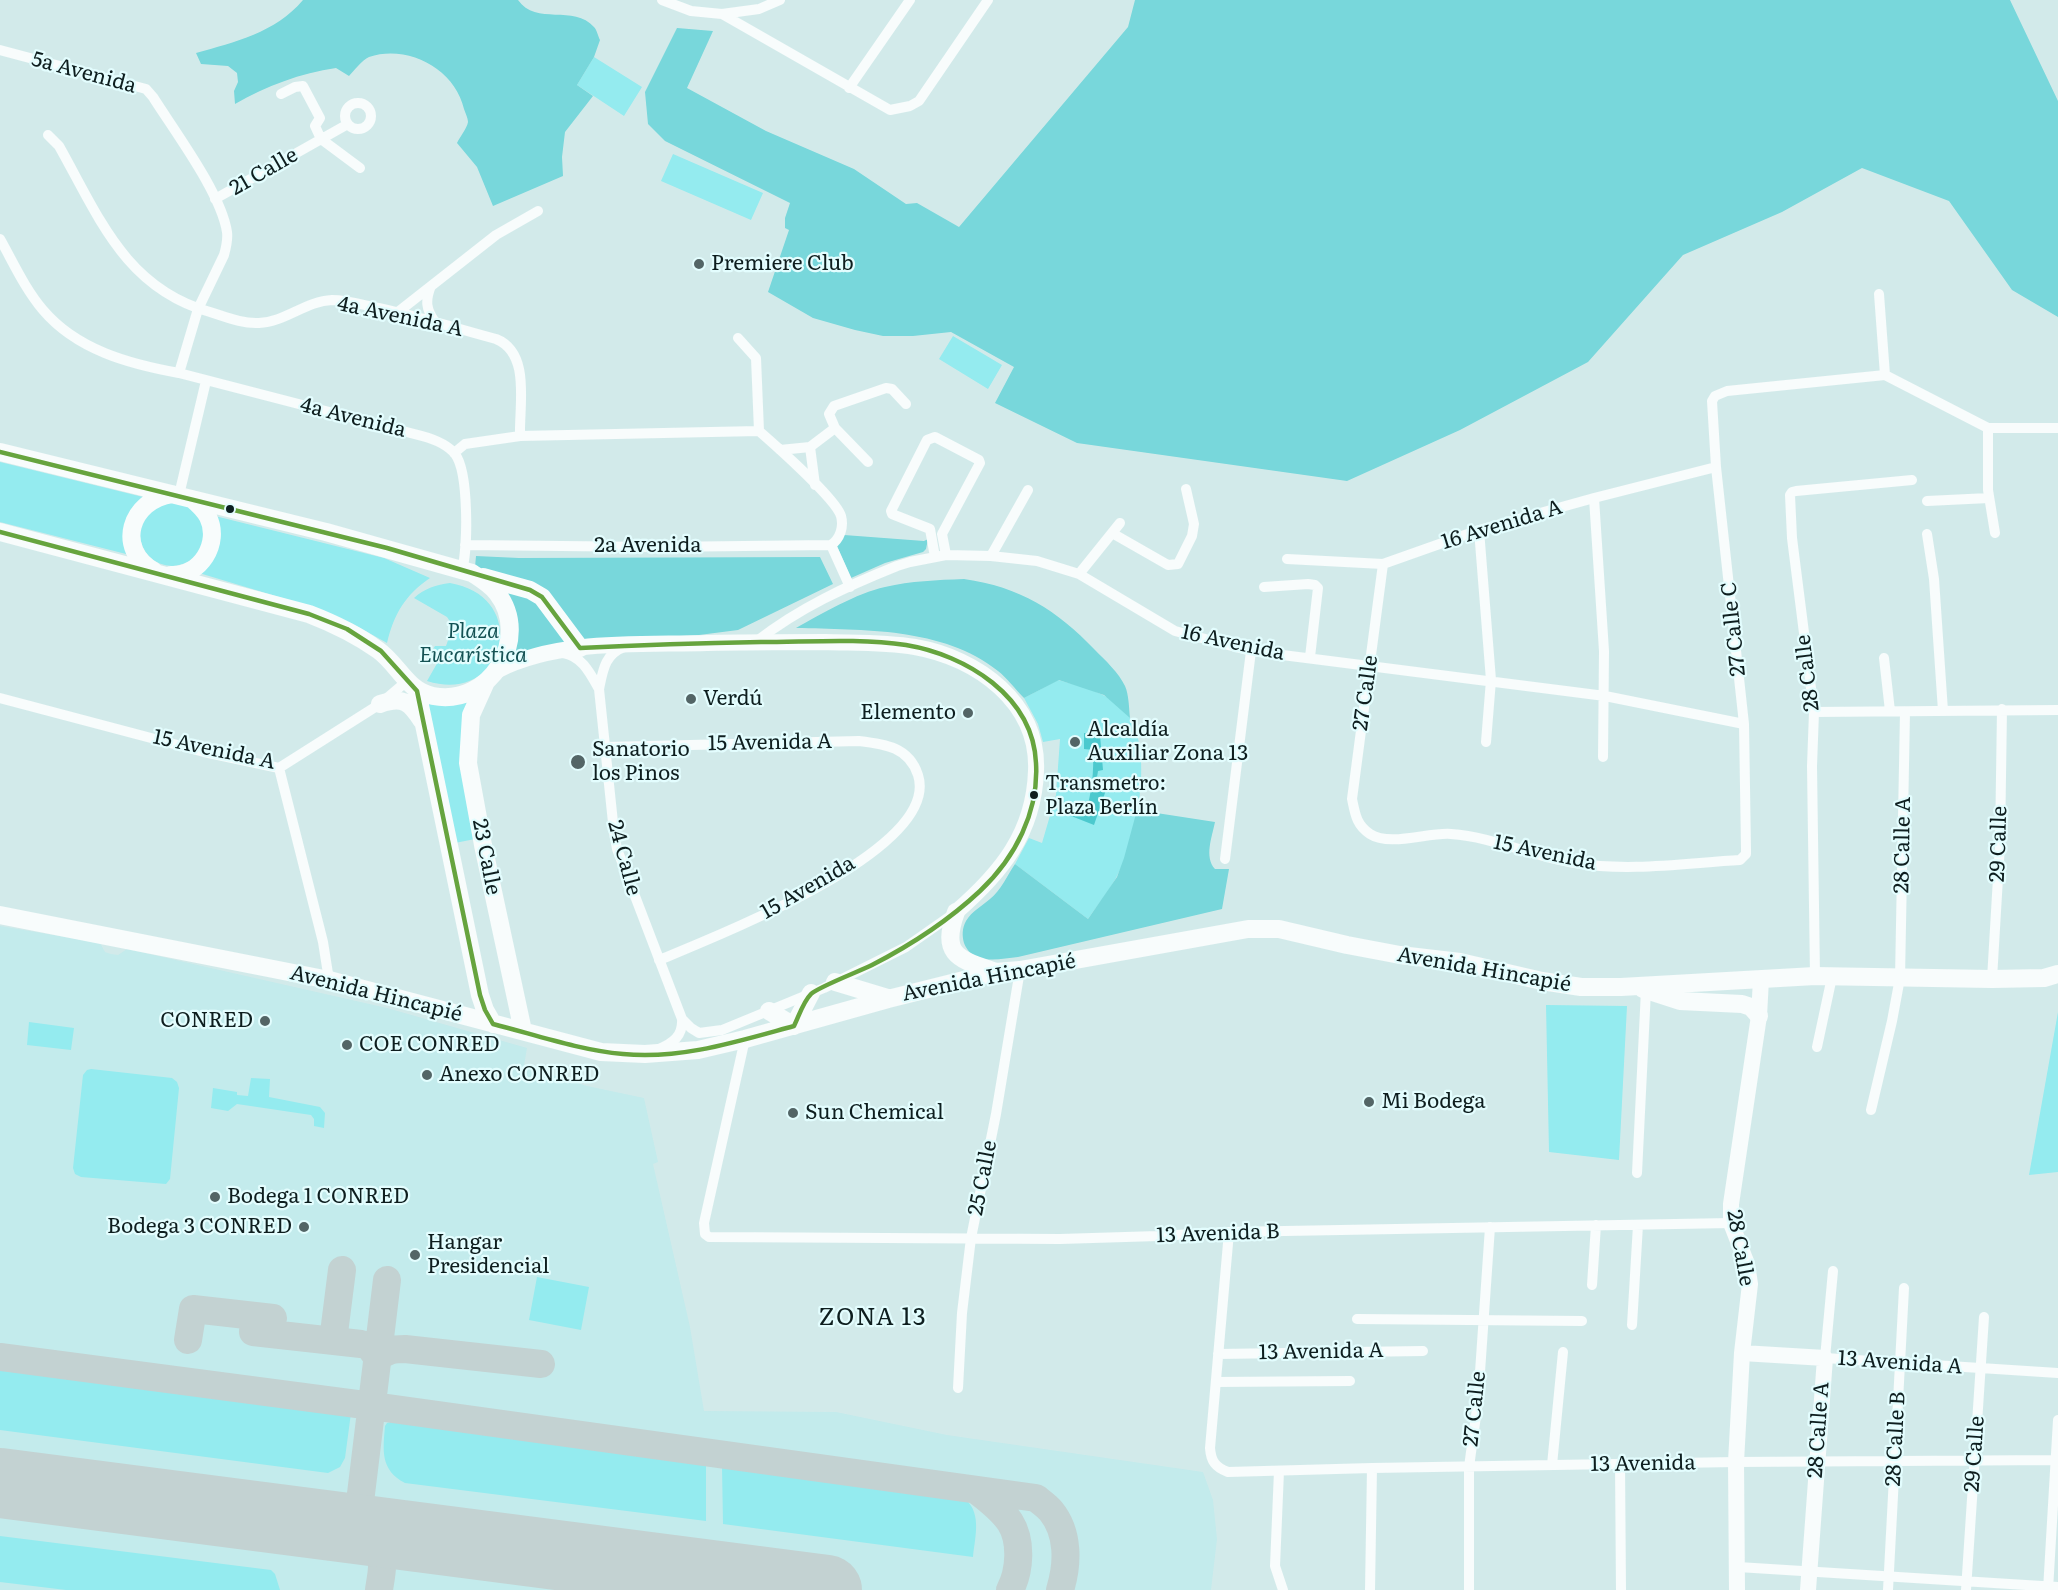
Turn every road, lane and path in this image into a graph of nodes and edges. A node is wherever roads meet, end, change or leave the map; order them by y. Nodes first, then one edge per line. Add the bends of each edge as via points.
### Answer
1 (662, 0) edge
2 (780, 0) edge
3 (910, 0) edge
4 (988, 0) edge
5 (722, 14) junction
6 (0, 50) edge
7 (849, 88) junction
8 (281, 94) dead end
9 (348, 124) dead end
10 (48, 135) dead end
11 (321, 139) junction
12 (360, 168) dead end
13 (215, 199) junction
14 (538, 211) dead end
15 (0, 238) edge
16 (431, 286) junction
17 (1879, 294) dead end
18 (198, 309) junction
19 (398, 312) junction
20 (435, 322) junction
21 (738, 338) dead end
22 (179, 373) junction
23 (1885, 375) junction
24 (206, 381) junction
25 (906, 404) dead end
26 (835, 428) junction
27 (1988, 428) junction
28 (2058, 428) edge
29 (759, 431) junction
30 (520, 436) junction
31 (810, 447) junction
32 (780, 450) junction
33 (0, 452) edge
34 (454, 453) junction
35 (868, 462) dead end
36 (1716, 467) junction
37 (1912, 480) dead end
38 (815, 485) junction
39 (1186, 489) dead end
40 (1028, 490) dead end
41 (181, 496) junction
42 (1594, 498) junction
43 (1989, 498) junction
44 (1927, 501) dead end
45 (1120, 523) dead end
46 (1479, 530) junction
47 (0, 532) edge
48 (1112, 533) junction
49 (1995, 533) dead end
50 (1928, 534) dead end
51 (831, 545) junction
52 (465, 548) junction
53 (941, 556) junction
54 (992, 556) junction
55 (1287, 559) dead end
56 (1383, 564) junction
57 (462, 570) junction
58 (159, 573) junction
59 (1079, 574) junction
60 (850, 587) junction
61 (1264, 587) dead end
62 (756, 642) junction
63 (627, 645) junction
64 (580, 648) junction
65 (1251, 651) junction
66 (555, 653) junction
67 (1310, 657) junction
68 (1884, 658) dead end
69 (1370, 665) junction
70 (498, 670) junction
71 (1491, 680) junction
72 (485, 684) junction
73 (412, 686) junction
74 (599, 689) junction
75 (1605, 696) junction
76 (0, 698) edge
77 (380, 704) junction
78 (2002, 709) junction
79 (2058, 710) edge
80 (1890, 711) junction
81 (1943, 711) junction
82 (1814, 712) junction
83 (1905, 712) junction
84 (424, 724) junction
85 (1744, 724) junction
86 (1486, 742) dead end
87 (606, 747) junction
88 (1603, 757) dead end
89 (279, 768) junction
90 (919, 777) joint
91 (1357, 822) joint
92 (483, 845) junction
93 (450, 851) junction
94 (1225, 859) dead end
95 (1740, 860) joint
96 (956, 912) junction
97 (0, 915) edge
98 (659, 960) junction
99 (1020, 970) junction
100 (996, 972) junction
101 (2058, 974) edge
102 (1823, 977) junction
103 (1900, 978) junction
104 (1761, 979) junction
105 (1992, 979) junction
106 (328, 981) junction
107 (835, 982) junction
108 (1623, 987) junction
109 (1646, 990) junction
110 (812, 993) junction
111 (480, 995) junction
112 (888, 999) junction
113 (769, 1011) junction
114 (458, 1015) junction
115 (1759, 1017) junction
116 (682, 1019) junction
117 (493, 1024) junction
118 (794, 1026) junction
119 (523, 1031) junction
120 (745, 1039) junction
121 (1817, 1047) dead end
122 (645, 1054) junction
123 (1870, 1110) dead end
124 (1637, 1173) dead end
125 (1731, 1223) junction
126 (1596, 1225) junction
127 (1638, 1225) junction
128 (1490, 1227) junction
129 (1229, 1232) junction
130 (971, 1238) junction
131 (1833, 1271) dead end
132 (1592, 1285) dead end
133 (1904, 1288) dead end
134 (1984, 1317) dead end
135 (1357, 1319) dead end
136 (1483, 1321) junction
137 (1581, 1321) dead end
138 (1632, 1325) dead end
139 (1423, 1352) dead end
140 (1563, 1353) dead end
141 (1742, 1353) junction
142 (1218, 1354) junction
143 (1825, 1358) junction
144 (1900, 1363) junction
145 (1981, 1368) junction
146 (2058, 1373) edge
147 (1350, 1381) dead end
148 (1216, 1382) junction
149 (958, 1388) dead end
150 (2058, 1420) edge
151 (2057, 1460) edge
152 (1895, 1461) junction
153 (1974, 1461) junction
154 (1736, 1462) junction
155 (1816, 1463) junction
156 (1620, 1464) junction
157 (1552, 1466) junction
158 (1469, 1467) junction
159 (1372, 1468) junction
160 (1279, 1471) junction
161 (1738, 1567) junction
162 (1809, 1571) junction
163 (1888, 1576) junction
164 (1966, 1586) edge
165 (2051, 1588) edge
166 (1283, 1590) edge
167 (1370, 1590) edge
168 (1469, 1590) edge
169 (1621, 1590) edge
170 (1737, 1590) edge
171 (1808, 1590) edge
172 (1888, 1590) edge

1 - 5 street via 691,11
2 - 5 street via 759,9
3 - 7 street
4 - 7 street via 918,101 890,110
5 - 7 street
6 - 13 street, 5a Avenida via 146,90
8 - 11 street via 303,86 320,118 315,126
9 - 11 street, 21 Calle
10 - 18 street, 4a Avenida A via 130,265 150,283
11 - 12 street
11 - 13 street, 21 Calle
13 - 18 street, 21 Calle via 226,226 226,247
14 - 16 street via 496,235
15 - 22 street, 4a Avenida via 28,289 57,325 94,349 138,365
16 - 19 street
16 - 20 street via 426,302
17 - 23 street
18 - 19 street, 4a Avenida A via 257,323 333,300
18 - 22 street, 21 Calle
19 - 20 street, 4a Avenida A
20 - 30 street, 4a Avenida A via 496,339 514,351 520,380
21 - 29 street via 757,363
22 - 24 street, 4a Avenida
23 - 27 street
23 - 36 street, 27 Calle C via 1715,396 1711,405
24 - 34 street, 4a Avenida via 432,438
24 - 41 street
25 - 26 street via 892,389 883,389 832,408 829,417
26 - 31 street
26 - 35 street
27 - 28 street
27 - 43 street
29 - 30 street
29 - 32 street
30 - 34 street via 465,444
31 - 32 street
31 - 38 street
32 - 38 street
33 - 41 main road
34 - 52 street via 464,483
36 - 42 street, 16 Avenida A
36 - 85 street, 27 Calle C
37 - 82 street, 28 Calle via 1796,491 1790,495
38 - 51 street via 841,516 841,532
39 - 48 street via 1194,524 1178,564 1168,565
40 - 54 street
41 - 57 main road
41 - 58 main road via 160,496 148,502 133,522 134,548 139,559
41 - 58 main road via 202,507 209,518 212,543 203,560 188,572
42 - 46 street, 16 Avenida A
42 - 75 street
43 - 44 street
43 - 49 street
45 - 48 street
46 - 56 street, 16 Avenida A
46 - 71 street
47 - 58 main road
48 - 59 street
50 - 81 street
51 - 52 street, 2a Avenida
51 - 60 street
52 - 57 street via 457,558
53 - 53 street via 942,534 980,463 930,437 891,510 892,514 930,529
53 - 54 street, 16 Avenida
53 - 60 street, 16 Avenida via 903,564
54 - 59 street, 16 Avenida via 1037,561
55 - 56 street, 16 Avenida A
56 - 69 street, 27 Calle
57 - 64 main road via 537,593
57 - 70 main road via 486,582 505,608 510,640
58 - 73 main road via 309,614 347,629 381,651
59 - 65 street, 16 Avenida via 1174,631
60 - 62 street, 16 Avenida via 783,621
61 - 67 street via 1308,584 1318,588
62 - 63 main road
62 - 96 main road via 917,647 957,660 996,683 1023,714 1034,741 1036,760 1034,795 1023,831 993,878
63 - 64 main road
63 - 74 street, 24 Calle via 608,658
64 - 66 main road
65 - 67 street, 16 Avenida
65 - 94 street
66 - 70 main road via 517,661
66 - 74 street, 24 Calle via 577,658
67 - 69 street, 16 Avenida
68 - 80 street
69 - 71 street, 16 Avenida
69 - 91 street, 27 Calle via 1352,799
70 - 72 main road
71 - 75 street, 16 Avenida
71 - 86 street
72 - 73 main road via 448,697 432,696
72 - 92 main road, 23 Calle via 471,715 468,763
73 - 77 street, 15 Avenida A
73 - 84 main road, 23 Calle
74 - 87 street, 24 Calle
75 - 85 street, 16 Avenida
75 - 88 street
76 - 89 street, 15 Avenida A
77 - 84 main road via 406,702
77 - 89 street, 15 Avenida A
78 - 79 street
78 - 81 street
78 - 105 street, 29 Calle
80 - 82 street
80 - 83 street
81 - 83 street
82 - 102 street, 28 Calle via 1812,765
83 - 103 street, 28 Calle A
84 - 93 main road, 23 Calle
85 - 95 street, 27 Calle C via 1746,854
87 - 90 street, 15 Avenida A via 859,741 902,751
87 - 98 street, 24 Calle via 617,849
89 - 106 street via 323,942
90 - 98 street, 15 Avenida via 916,805 906,820 837,877 778,909
91 - 95 street, 15 Avenida via 1370,834 1384,839 1450,834 1601,866
92 - 93 main road
92 - 119 main road, 23 Calle
93 - 111 main road, 23 Calle
96 - 100 main road via 949,937 953,950 970,963
96 - 107 street via 906,947
97 - 106 main road, Avenida Hincapié
98 - 116 street, 24 Calle
99 - 100 main road, Avenida Hincapié
99 - 108 main road, Avenida Hincapié via 1264,928 1562,984
99 - 130 street, 25 Calle
100 - 112 main road, Avenida Hincapié
101 - 105 main road, Avenida Hincapié
102 - 103 main road, Avenida Hincapié
102 - 104 main road, Avenida Hincapié
102 - 121 street, 28 Calle
103 - 105 main road, Avenida Hincapié
103 - 123 street, 28 Calle A
104 - 108 main road, Avenida Hincapié
104 - 115 main road, 28 Calle
106 - 114 main road, Avenida Hincapié
107 - 110 street
107 - 112 main road
108 - 109 main road
109 - 115 main road via 1680,1001 1742,1004 1751,1007
109 - 124 street
110 - 113 street
110 - 118 main road
111 - 114 main road via 472,1007
111 - 117 main road, 23 Calle
112 - 118 main road, Avenida Hincapié
113 - 116 street, 24 Calle via 722,1030 699,1034
113 - 118 main road
114 - 117 main road, Avenida Hincapié
115 - 125 main road, 28 Calle
116 - 122 street via 677,1038 670,1045
117 - 119 main road, Avenida Hincapié
118 - 120 main road, Avenida Hincapié
119 - 122 main road, Avenida Hincapié via 601,1052
120 - 122 main road, Avenida Hincapié via 698,1050
120 - 130 street, 13 Avenida B via 704,1223 705,1234 717,1238
125 - 127 street, 13 Avenida B
125 - 141 main road, 28 Calle via 1749,1272
126 - 127 street, 13 Avenida B
126 - 128 street, 13 Avenida B
126 - 132 street
127 - 138 street
128 - 129 street, 13 Avenida B
128 - 136 street, 27 Calle
129 - 130 street, 13 Avenida B
129 - 142 street
130 - 149 street, 25 Calle
131 - 143 street, 28 Calle A
133 - 144 street, 28 Calle B
134 - 145 street, 29 Calle
135 - 136 street, 13 Avenida A
136 - 137 street, 13 Avenida A
136 - 158 street, 27 Calle
139 - 142 street, 13 Avenida A
140 - 157 street
141 - 143 main road, 13 Avenida A
141 - 154 main road, 28 Calle
142 - 148 street
143 - 144 street, 13 Avenida A
143 - 155 main road, 28 Calle A
144 - 145 street, 13 Avenida A
144 - 152 street, 28 Calle B
145 - 146 street, 13 Avenida A
145 - 153 street, 29 Calle
147 - 148 street
148 - 160 street, 13 Avenida via 1210,1455 1216,1466 1228,1472
150 - 151 street
151 - 153 street, 13 Avenida
151 - 165 street
152 - 153 street, 13 Avenida
152 - 155 street, 13 Avenida
152 - 163 street, 28 Calle B
153 - 164 street, 29 Calle
154 - 155 street, 13 Avenida
154 - 156 street, 13 Avenida
154 - 161 main road, 28 Calle
155 - 162 main road, 28 Calle A
156 - 157 street, 13 Avenida
156 - 169 street
157 - 158 street, 13 Avenida
158 - 159 street, 13 Avenida
158 - 168 street, 27 Calle
159 - 160 street, 13 Avenida
159 - 167 street
160 - 166 street via 1275,1566
161 - 162 street
161 - 170 main road, 28 Calle
162 - 163 street
162 - 171 main road, 28 Calle A
163 - 164 street
163 - 172 street, 28 Calle B
164 - 165 street

